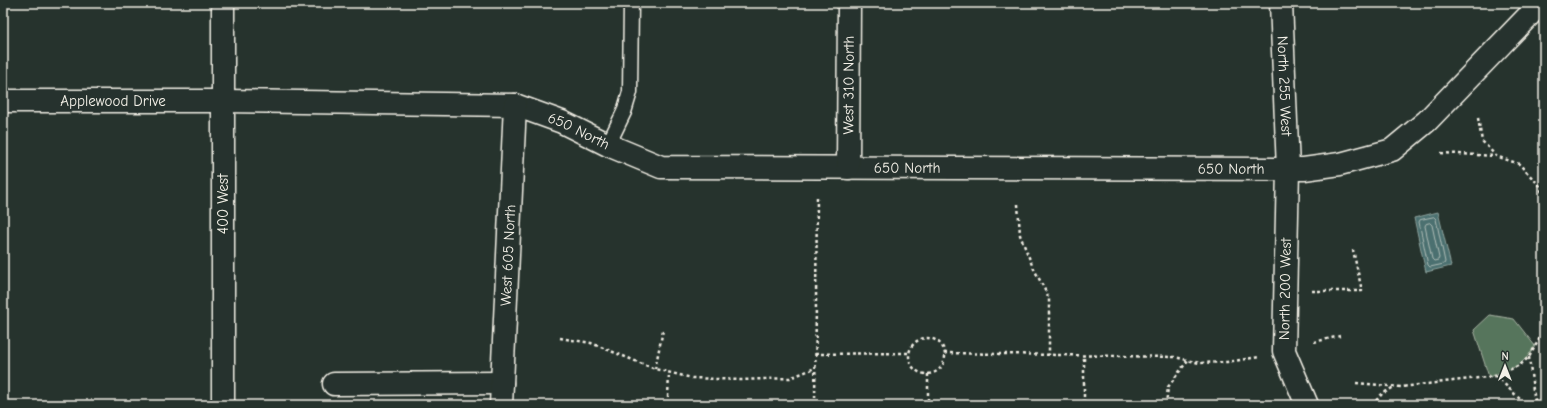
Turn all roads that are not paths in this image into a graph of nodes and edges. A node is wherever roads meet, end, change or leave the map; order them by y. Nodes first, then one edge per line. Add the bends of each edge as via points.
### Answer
1 (223, 3) edge
2 (631, 3) edge
3 (848, 3) edge
4 (1281, 3) edge
5 (1541, 3) edge
6 (3, 101) edge
7 (223, 101) junction
8 (515, 105) junction
9 (608, 145) junction
10 (848, 168) junction
11 (1288, 168) junction
12 (502, 383) junction
13 (334, 384) dead end
14 (223, 405) edge
15 (501, 405) edge
16 (1307, 405) edge

1 - 7 street, 400 West
2 - 9 lane via 630,92 624,112
3 - 10 street, West 310 North
4 - 11 street, North 255 West
5 - 11 street, 650 North via 1427,121 1392,150 1340,164
6 - 7 street, Applewood Drive
7 - 8 street, 650 North
7 - 14 street, 400 West
8 - 9 street, 650 North via 562,122
8 - 12 street, West 605 North
9 - 10 street, 650 North via 661,167
10 - 11 street, 650 North
11 - 16 street, North 200 West via 1284,351
12 - 13 street
12 - 15 street, West 605 North

